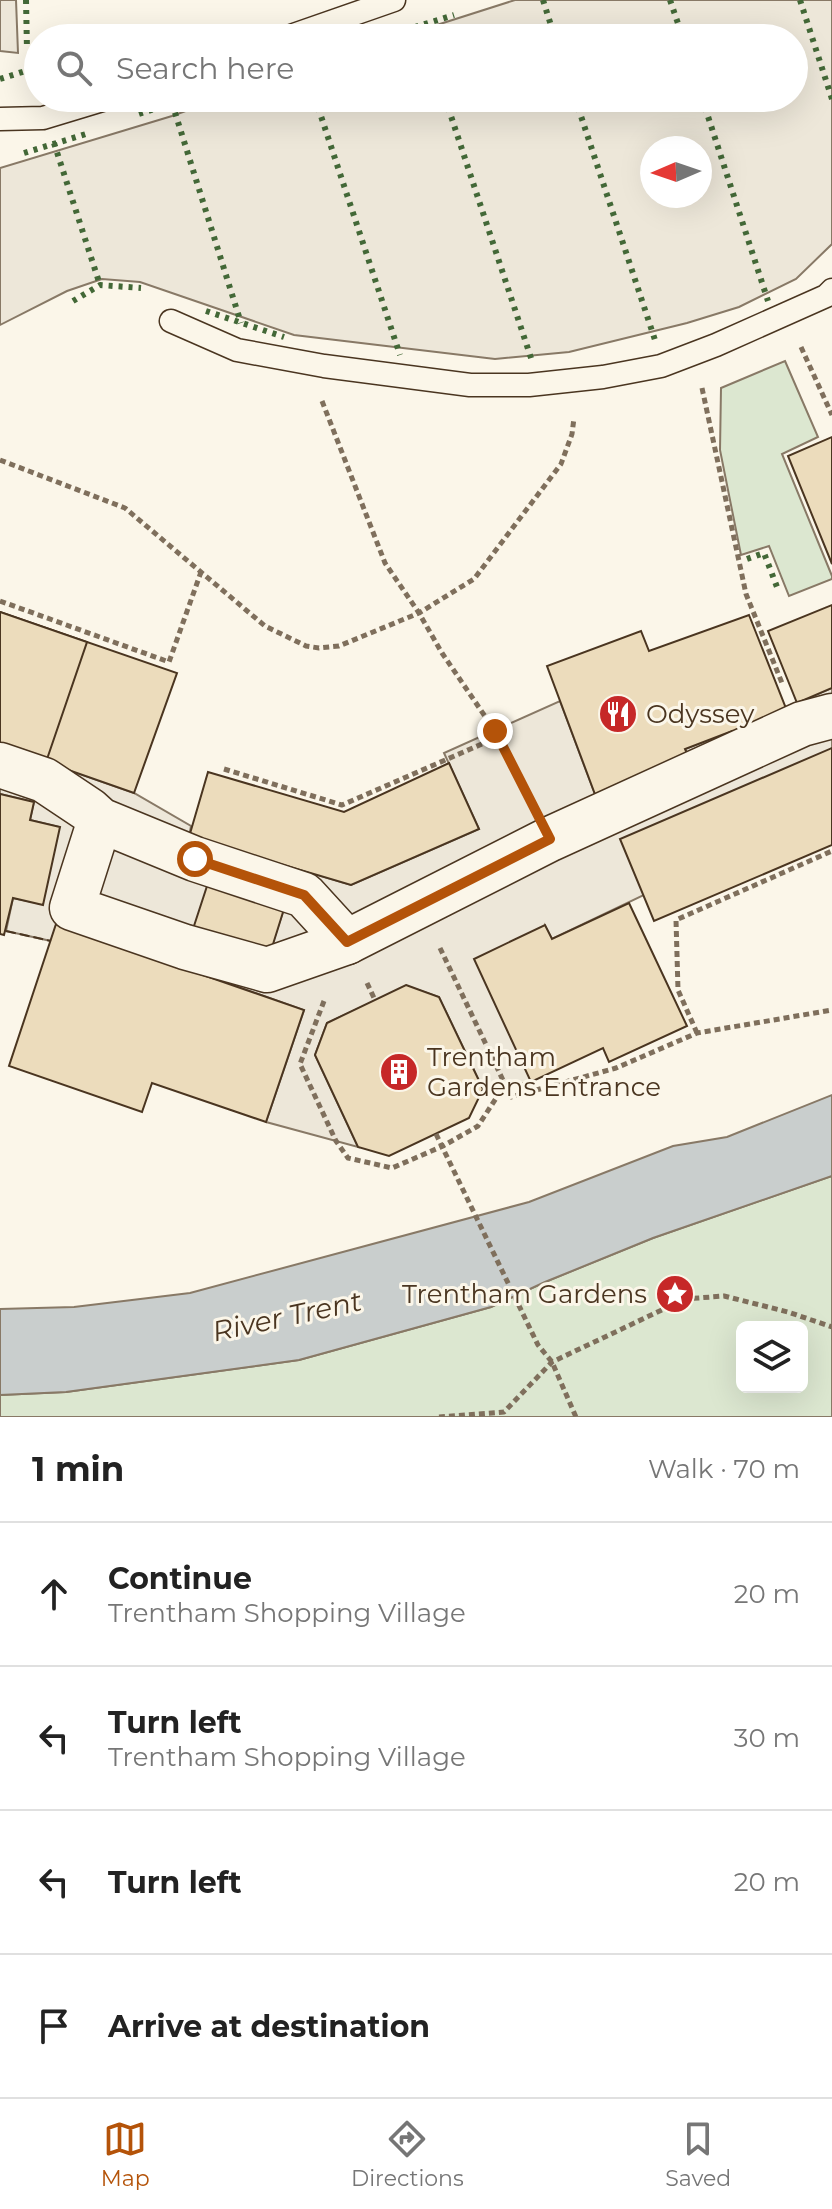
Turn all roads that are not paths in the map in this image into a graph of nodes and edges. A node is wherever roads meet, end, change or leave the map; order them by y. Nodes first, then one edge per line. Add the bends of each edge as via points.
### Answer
1 (394, 0) edge
2 (325, 24) edge
3 (63, 112) edge
4 (0, 119) edge
5 (832, 290) edge
6 (171, 321) dead end
7 (832, 716) edge
8 (0, 765) edge
9 (100, 820) junction
10 (347, 942) junction

1 - 2 lane
3 - 4 lane
5 - 6 lane via 661,366 529,385 470,385 324,366 237,350
7 - 10 street via 802,724 550,839
8 - 9 street via 44,780
9 - 10 street via 304,895
9 - 10 street via 72,908 267,970

